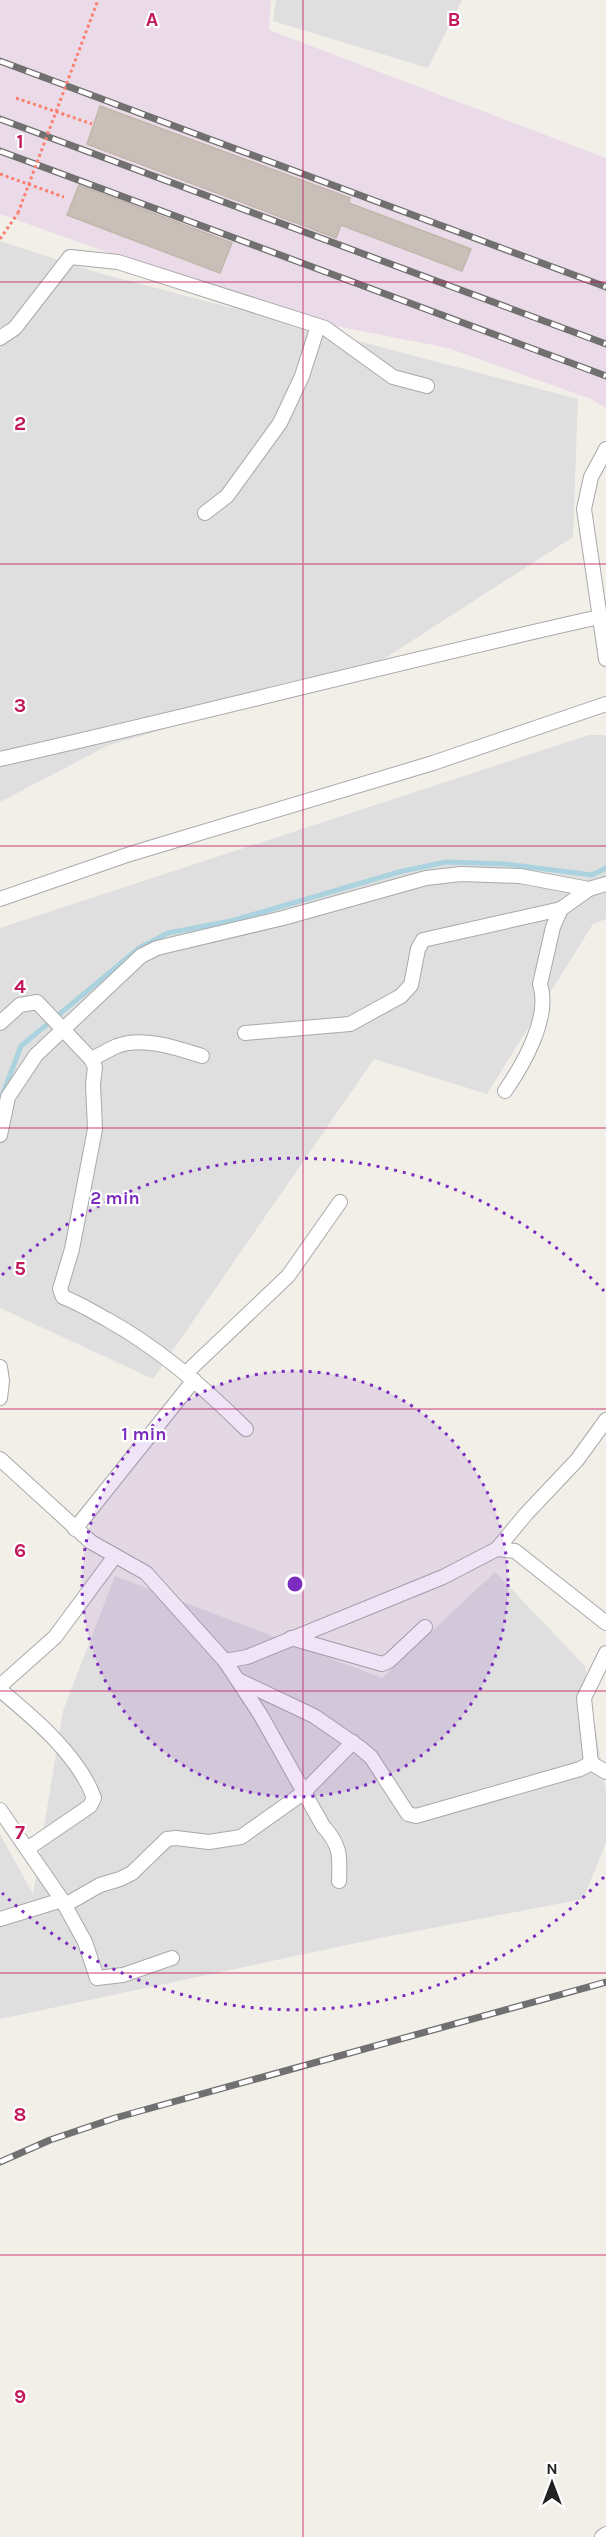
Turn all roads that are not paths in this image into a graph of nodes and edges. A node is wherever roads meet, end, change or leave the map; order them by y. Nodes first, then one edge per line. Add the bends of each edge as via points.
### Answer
1 (318, 326) junction
2 (0, 338) edge
3 (427, 386) dead end
4 (606, 449) edge
5 (205, 513) dead end
6 (598, 617) junction
7 (606, 659) edge
8 (606, 704) edge
9 (0, 759) edge
10 (606, 884) edge
11 (589, 890) junction
12 (0, 899) edge
13 (561, 909) junction
14 (0, 1023) edge
15 (60, 1027) junction
16 (245, 1033) dead end
17 (202, 1056) dead end
18 (91, 1059) junction
19 (505, 1092) dead end
20 (0, 1135) edge
21 (340, 1202) dead end
22 (0, 1367) edge
23 (190, 1377) junction
24 (0, 1398) edge
25 (606, 1420) edge
26 (246, 1430) dead end
27 (0, 1459) edge
28 (75, 1529) junction
29 (497, 1549) junction
30 (115, 1556) junction
31 (606, 1623) edge
32 (425, 1627) dead end
33 (291, 1638) junction
34 (606, 1653) edge
35 (225, 1661) junction
36 (238, 1680) junction
37 (0, 1688) edge
38 (352, 1742) junction
39 (591, 1763) junction
40 (606, 1772) edge
41 (303, 1793) junction
42 (0, 1810) edge
43 (27, 1850) junction
44 (339, 1881) dead end
45 (63, 1902) junction
46 (0, 1919) edge
47 (172, 1958) dead end
48 (606, 2534) edge
49 (602, 2537) edge

1 - 2 street via 117,262 70,257 15,328
1 - 3 street via 393,376
1 - 5 street via 302,376 280,423 227,496
4 - 6 street via 591,477 584,509
6 - 7 street
6 - 9 street
8 - 12 street via 433,763 130,854
10 - 11 street
11 - 13 street
11 - 15 street via 520,876 461,874 426,878 157,948 141,956
13 - 16 street via 423,940 411,985 401,996 350,1024
13 - 19 street via 540,984 540,1021 522,1067
14 - 15 street via 20,1005 37,1002
15 - 18 street
15 - 20 street via 8,1097
17 - 18 street via 171,1046 135,1043 119,1045
18 - 23 street via 95,1067 95,1129 72,1249 60,1289 63,1297 140,1339
21 - 23 street via 288,1276
22 - 24 street
23 - 26 street
23 - 28 street
25 - 29 street via 577,1460
27 - 28 street
28 - 30 street
29 - 31 street via 515,1551
29 - 33 street via 443,1577
30 - 35 street via 146,1573
30 - 37 street via 54,1637
32 - 33 street via 382,1664
33 - 35 street via 247,1657
34 - 39 street via 584,1698
35 - 36 street
36 - 38 street via 314,1716
36 - 41 street
37 - 43 street via 47,1730 89,1785 94,1798 90,1806
38 - 39 street via 371,1757 408,1814 416,1816
38 - 41 street
39 - 40 street
41 - 44 street via 340,1853
41 - 45 street via 241,1837 209,1842 167,1839 132,1873
42 - 43 street
43 - 45 street
45 - 46 street
45 - 47 street via 86,1942 97,1978 123,1975
48 - 49 street

